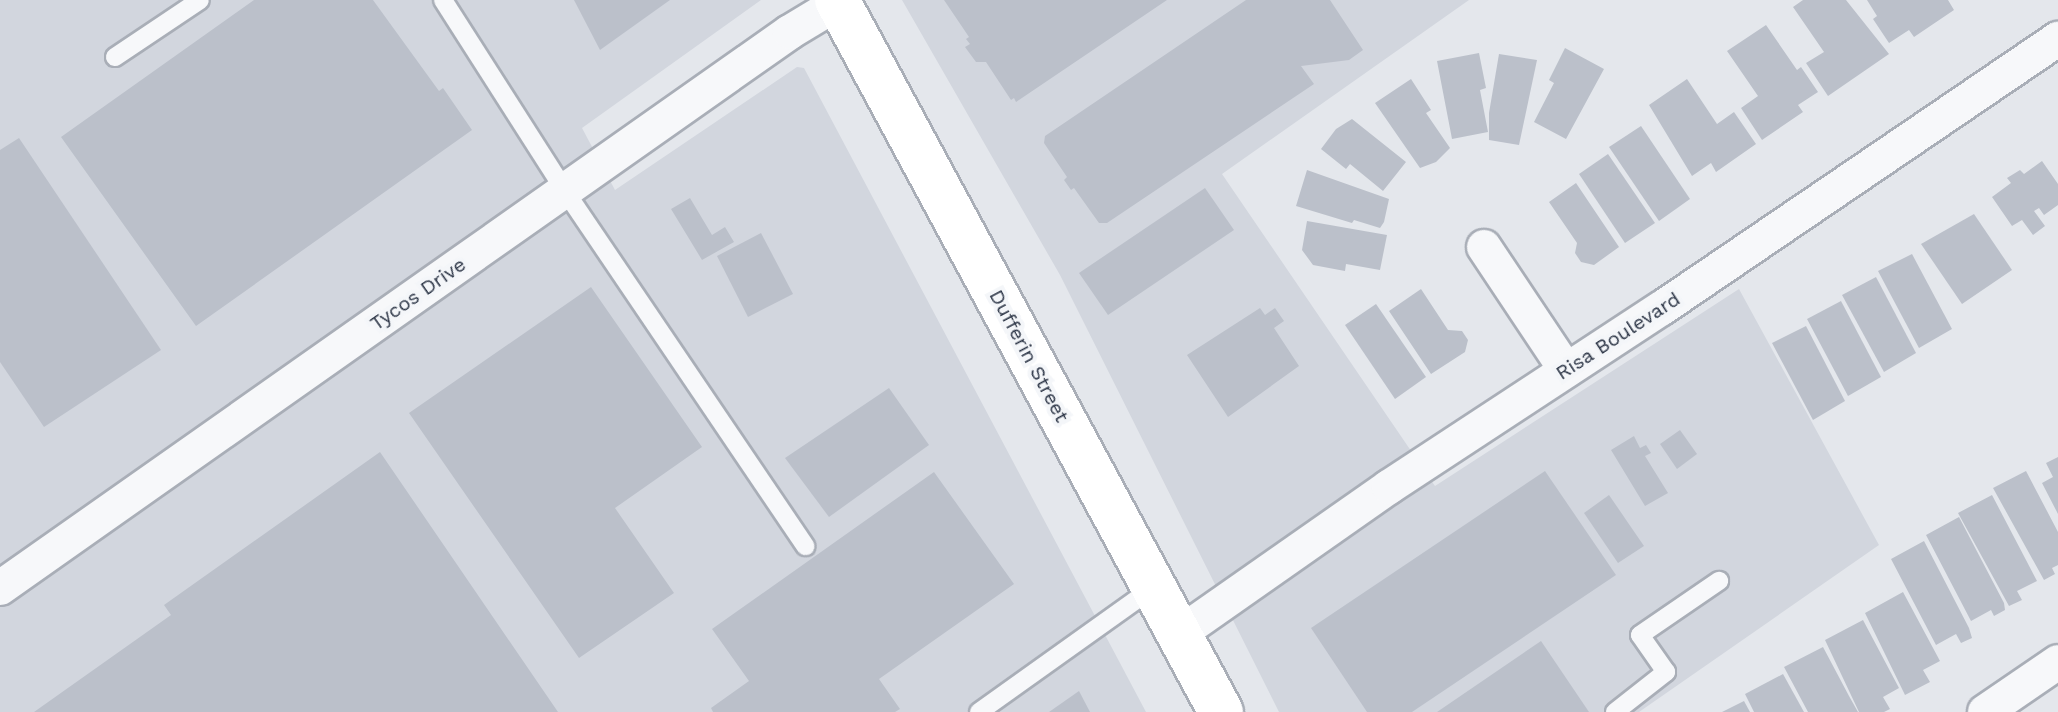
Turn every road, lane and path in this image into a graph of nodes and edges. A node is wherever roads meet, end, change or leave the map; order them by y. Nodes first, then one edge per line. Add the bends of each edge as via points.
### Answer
1 (200, 0) edge
2 (443, 0) edge
3 (838, 1) edge
4 (2058, 39) edge
5 (115, 57) dead end
6 (565, 191) junction
7 (1484, 247) dead end
8 (1566, 370) junction
9 (805, 546) dead end
10 (1719, 581) dead end
11 (1154, 587) junction
12 (0, 588) edge
13 (1179, 634) junction
14 (2058, 662) edge
15 (979, 712) edge
16 (1221, 712) edge
17 (1615, 712) edge
18 (1985, 712) edge

1 - 5 lane
2 - 6 lane
3 - 6 street, Tycos Drive
3 - 11 main road, Dufferin Street
4 - 8 street, Risa Boulevard
6 - 9 lane
6 - 12 street, Tycos Drive
7 - 8 street
8 - 13 street, Risa Boulevard
10 - 17 lane via 1640,635 1666,672
11 - 13 main road, Dufferin Street
11 - 15 lane
13 - 16 main road, Dufferin Street
14 - 18 street

